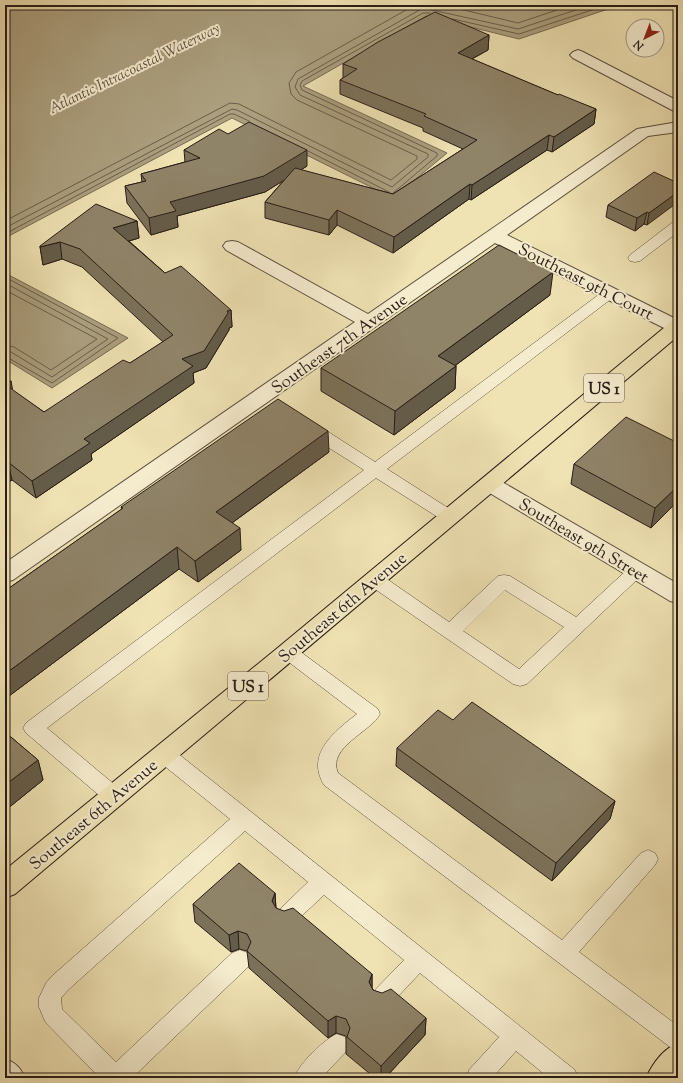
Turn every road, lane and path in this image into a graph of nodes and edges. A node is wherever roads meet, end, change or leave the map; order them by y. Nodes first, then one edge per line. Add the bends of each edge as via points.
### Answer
1 (578, 54) dead end
2 (678, 107) edge
3 (678, 128) edge
4 (678, 224) edge
5 (494, 235) junction
6 (232, 246) dead end
7 (635, 258) dead end
8 (610, 293) junction
9 (369, 322) junction
10 (678, 326) edge
11 (298, 421) edge
12 (375, 470) junction
13 (490, 484) junction
14 (450, 517) junction
15 (636, 570) junction
16 (5, 574) edge
17 (375, 580) junction
18 (678, 595) edge
19 (577, 626) junction
20 (450, 632) junction
21 (288, 652) junction
22 (164, 754) junction
23 (114, 796) junction
24 (244, 819) junction
25 (648, 859) dead end
26 (323, 882) junction
27 (5, 886) edge
28 (285, 918) edge
29 (563, 954) junction
30 (419, 959) junction
31 (240, 960) dead end
32 (381, 999) edge
33 (514, 1036) junction
34 (678, 1039) edge
35 (337, 1045) dead end
36 (678, 1057) edge
37 (5, 1073) edge
38 (10, 1078) edge
39 (116, 1078) edge
40 (305, 1078) edge
41 (477, 1078) edge
42 (567, 1078) edge
43 (661, 1078) edge

1 - 2 street
3 - 5 street, Southeast 7th Avenue via 643,132
4 - 7 lane
5 - 8 street, Southeast 9th Court
5 - 9 street, Southeast 7th Avenue
6 - 9 street
8 - 10 street, Southeast 9th Court
8 - 12 lane
9 - 16 street, Southeast 7th Avenue
10 - 13 main road, Southeast 6th Avenue / US 1
11 - 12 lane
12 - 14 lane
12 - 23 lane via 33,728
13 - 14 main road, Southeast 6th Avenue / US 1
13 - 15 street, Southeast 9th Street
14 - 17 main road, Southeast 6th Avenue / US 1
15 - 18 street, Southeast 9th Street
15 - 19 lane
17 - 20 lane
17 - 21 main road, Southeast 6th Avenue / US 1
19 - 20 lane via 504,581
19 - 20 lane via 520,679
21 - 22 main road, Southeast 6th Avenue / US 1
21 - 29 lane via 370,714 329,753 326,771 331,779
22 - 23 main road, Southeast 6th Avenue / US 1
22 - 24 lane
23 - 27 main road, Southeast 6th Avenue / US 1
24 - 26 lane
24 - 39 lane via 60,983 50,995 49,1003 54,1016
25 - 29 lane
26 - 28 lane
26 - 30 lane
29 - 34 lane
30 - 32 lane
30 - 33 lane
31 - 39 lane
33 - 41 lane
33 - 42 lane
35 - 40 lane
36 - 43 main road
37 - 38 street

